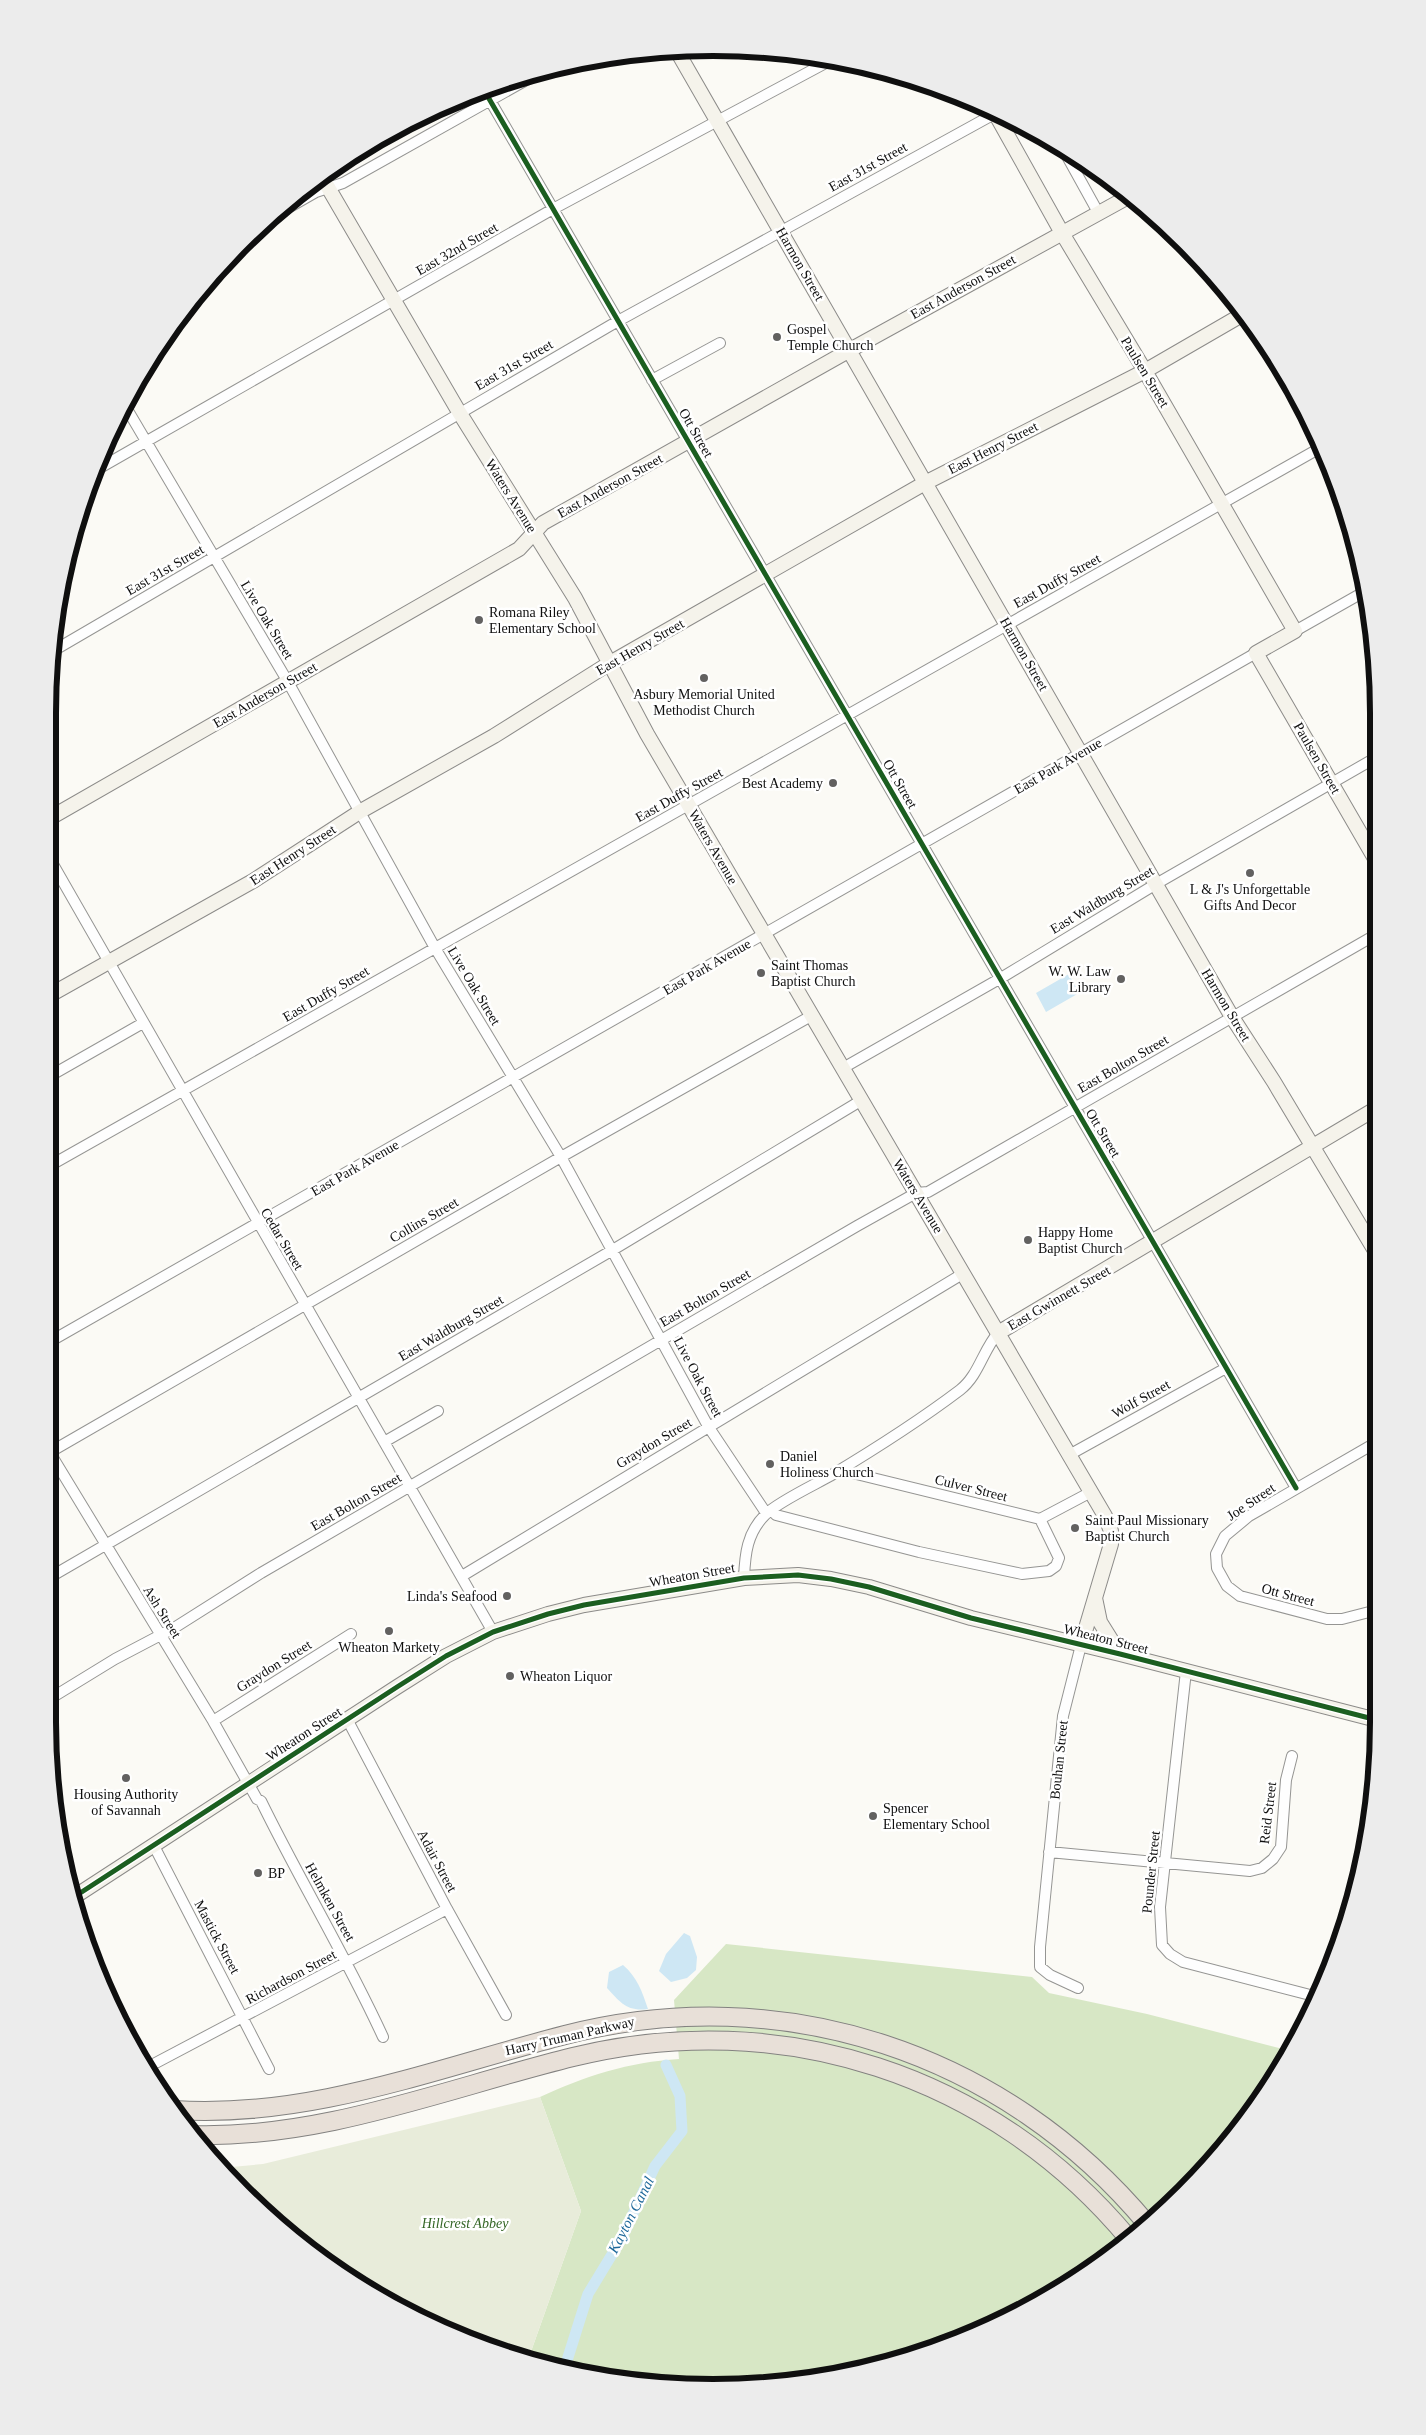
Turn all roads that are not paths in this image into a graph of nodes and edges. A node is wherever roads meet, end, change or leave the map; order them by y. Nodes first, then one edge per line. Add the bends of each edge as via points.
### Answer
1 (681, 57) edge
2 (820, 66) edge
3 (510, 89) edge
4 (487, 97) edge
5 (489, 100) junction
6 (988, 117) edge
7 (717, 120) junction
8 (1000, 123) edge
9 (1070, 162) edge
10 (326, 183) edge
11 (306, 198) edge
12 (1123, 200) edge
13 (553, 209) junction
14 (1098, 214) junction
15 (781, 230) junction
16 (1062, 233) junction
17 (394, 301) junction
18 (1237, 318) edge
19 (618, 321) junction
20 (720, 343) dead end
21 (850, 350) junction
22 (1145, 370) junction
23 (652, 380) junction
24 (459, 412) junction
25 (129, 413) edge
26 (146, 441) junction
27 (688, 442) junction
28 (1315, 451) edge
29 (105, 465) edge
30 (925, 483) junction
31 (1222, 504) junction
32 (535, 533) junction
33 (214, 558) junction
34 (766, 575) junction
35 (1359, 594) edge
36 (1007, 625) junction
37 (1295, 631) junction
38 (60, 647) edge
39 (1256, 653) junction
40 (610, 663) junction
41 (288, 682) junction
42 (847, 715) junction
43 (1081, 753) junction
44 (1370, 761) edge
45 (1331, 783) junction
46 (689, 805) junction
47 (361, 810) junction
48 (56, 815) edge
49 (922, 844) junction
50 (1370, 850) edge
51 (56, 870) edge
52 (1156, 884) junction
53 (764, 934) junction
54 (1370, 938) edge
55 (435, 948) junction
56 (109, 963) junction
57 (1001, 978) junction
58 (56, 993) edge
59 (812, 1016) junction
60 (1232, 1017) junction
61 (143, 1023) junction
62 (843, 1068) junction
63 (56, 1073) edge
64 (513, 1078) junction
65 (182, 1091) junction
66 (862, 1100) junction
67 (1074, 1107) junction
68 (1370, 1112) edge
69 (1312, 1146) junction
70 (561, 1157) junction
71 (56, 1162) edge
72 (916, 1193) junction
73 (257, 1224) junction
74 (1370, 1242) edge
75 (1153, 1243) junction
76 (611, 1250) junction
77 (964, 1273) junction
78 (306, 1305) junction
79 (998, 1333) junction
80 (56, 1339) edge
81 (662, 1339) junction
82 (1226, 1368) junction
83 (358, 1399) junction
84 (438, 1411) dead end
85 (708, 1426) junction
86 (384, 1442) junction
87 (1370, 1446) edge
88 (56, 1449) edge
89 (1069, 1455) junction
90 (56, 1463) edge
91 (840, 1470) junction
92 (411, 1487) junction
93 (1296, 1488) junction
94 (1091, 1492) junction
95 (769, 1512) junction
96 (1105, 1516) joint
97 (1040, 1519) junction
98 (105, 1546) junction
99 (1218, 1571) joint
100 (56, 1574) edge
101 (462, 1576) junction
102 (744, 1578) junction
103 (1095, 1597) junction
104 (1370, 1612) edge
105 (493, 1632) junction
106 (351, 1634) dead end
107 (160, 1635) junction
108 (1081, 1645) junction
109 (1120, 1654) junction
110 (1186, 1671) junction
111 (56, 1695) edge
112 (1370, 1718) edge
113 (347, 1719) junction
114 (213, 1721) junction
115 (1292, 1756) dead end
116 (249, 1784) junction
117 (153, 1844) junction
118 (1049, 1852) junction
119 (1165, 1863) junction
120 (79, 1893) edge
121 (446, 1909) junction
122 (348, 1962) junction
123 (1078, 1988) dead end
124 (1310, 1995) edge
125 (506, 2015) dead end
126 (243, 2018) junction
127 (383, 2037) dead end
128 (153, 2064) edge
129 (269, 2069) dead end
130 (184, 2110) edge
131 (203, 2135) edge
132 (1143, 2219) edge
133 (1124, 2234) edge

1 - 7 main road, Harmon Street
2 - 7 street, East 32nd Street
3 - 5 street
4 - 5 street, Ott Street
5 - 10 street via 343,183
5 - 13 street, Ott Street
6 - 15 street, East 31st Street
7 - 13 street, East 32nd Street
7 - 15 main road, Harmon Street
8 - 16 main road, Paulsen Street
9 - 14 street
10 - 11 street
10 - 17 main road, Waters Avenue
12 - 14 main road, East Anderson Street
13 - 17 street, East 32nd Street
13 - 19 street, Ott Street
14 - 16 main road, East Anderson Street
15 - 19 street, East 31st Street
15 - 21 main road, Harmon Street
16 - 21 main road, East Anderson Street
16 - 22 main road, Paulsen Street
17 - 24 main road, Waters Avenue
17 - 26 street, East 32nd Street
18 - 22 main road, East Henry Street
19 - 23 street, Ott Street
19 - 24 street, East 31st Street
20 - 23 street
21 - 27 main road, East Anderson Street
21 - 30 main road, Harmon Street
22 - 30 main road, East Henry Street
22 - 31 main road, Paulsen Street
23 - 27 street, Ott Street
24 - 32 main road, Waters Avenue
24 - 33 street, East 31st Street
25 - 26 street, Live Oak Street
26 - 29 street, East 32nd Street
26 - 33 street, Live Oak Street
27 - 32 main road, East Anderson Street via 543,524
27 - 34 street, Ott Street
28 - 31 street, East Duffy Street
30 - 34 main road, East Henry Street
30 - 36 main road, Harmon Street
31 - 36 street, East Duffy Street
31 - 37 main road, Paulsen Street
32 - 40 main road, Waters Avenue
32 - 41 main road, East Anderson Street via 519,549
33 - 38 street, East 31st Street
33 - 41 street, Live Oak Street
34 - 40 main road, East Henry Street
34 - 42 street, Ott Street
35 - 37 street, East Park Avenue
36 - 42 street, East Duffy Street
36 - 43 main road, Harmon Street
37 - 39 main road, East Park Avenue
39 - 43 street, East Park Avenue
39 - 45 main road, Paulsen Street
40 - 46 main road, Waters Avenue
40 - 47 main road, East Henry Street via 494,736
41 - 47 street, Live Oak Street
41 - 48 main road, East Anderson Street
42 - 46 street, East Duffy Street
42 - 49 street, Ott Street
43 - 49 street, East Park Avenue
43 - 52 main road, Harmon Street
44 - 45 street, East Waldburg Street
45 - 50 main road, Paulsen Street
45 - 52 street, East Waldburg Street
46 - 53 main road, Waters Avenue
46 - 55 street, East Duffy Street
47 - 55 street, Live Oak Street
47 - 56 main road, East Henry Street via 252,881
49 - 53 street, East Park Avenue
49 - 57 street, Ott Street
51 - 56 street, Cedar Street
52 - 57 street, East Waldburg Street
52 - 60 main road, Harmon Street
53 - 59 main road, Waters Avenue
53 - 64 street, East Park Avenue
54 - 60 street, East Bolton Street
55 - 64 street, Live Oak Street
55 - 65 street, East Duffy Street
56 - 58 main road, East Henry Street
56 - 61 street, Cedar Street
57 - 62 street, East Waldburg Street
57 - 67 street, Ott Street
59 - 62 main road, Waters Avenue
59 - 70 street, Collins Street
60 - 67 street, East Bolton Street
60 - 69 main road, Harmon Street
61 - 63 street
61 - 65 street, Cedar Street
62 - 66 main road, Waters Avenue
64 - 70 street, Live Oak Street
64 - 73 street, East Park Avenue
65 - 71 street, East Duffy Street
65 - 73 street, Cedar Street
66 - 72 main road, Waters Avenue
66 - 76 street, East Waldburg Street
67 - 72 street, East Bolton Street via 928,1192
67 - 75 street, Ott Street
68 - 69 main road, East Gwinnett Street
69 - 74 main road, Harmon Street
69 - 75 main road, East Gwinnett Street
70 - 76 street, Live Oak Street
70 - 78 street, Collins Street
72 - 77 main road, Waters Avenue
72 - 81 street, East Bolton Street
73 - 78 street, Cedar Street
73 - 80 street, East Park Avenue
75 - 79 main road, East Gwinnett Street
75 - 82 street, Ott Street
76 - 81 street, Live Oak Street
76 - 83 street, East Waldburg Street
77 - 79 main road, Waters Avenue
77 - 85 street, Graydon Street
78 - 83 street, Cedar Street
78 - 88 street, Collins Street
79 - 89 main road, Waters Avenue
79 - 91 street, East Gwinnett Street via 975,1374 962,1388
81 - 85 street, Live Oak Street
81 - 92 street, East Bolton Street
82 - 89 street, Wolf Street
82 - 93 street, Ott Street
83 - 86 street, Cedar Street
83 - 98 street, East Waldburg Street
84 - 86 street
85 - 95 street, Live Oak Street
85 - 101 street, Graydon Street
86 - 92 street, Cedar Street
87 - 93 street, Joe Street
89 - 94 main road, Waters Avenue
90 - 98 street, Ash Street
91 - 95 street, East Gwinnett Street
91 - 97 street, Culver Street
92 - 101 street, Cedar Street
92 - 107 street, East Bolton Street via 261,1572
93 - 99 street, Joe Street via 1249,1516 1225,1536 1216,1554
94 - 96 main road, Waters Avenue
94 - 97 street
95 - 97 street via 919,1552 1022,1574 1049,1571 1059,1558
95 - 102 street via 749,1538
96 - 103 main road, Bouhan Street via 1111,1531 1111,1544
98 - 100 street, East Waldburg Street
98 - 107 street, Ash Street
99 - 104 street, Ott Street via 1227,1586 1240,1596 1327,1619 1342,1620
101 - 105 street, Cedar Street
102 - 105 main road, Wheaton Street via 584,1605
102 - 108 main road, Wheaton Street via 798,1575 831,1579
103 - 108 main road, Bouhan Street
103 - 109 main road via 1100,1622
105 - 113 main road, Wheaton Street via 446,1656
106 - 114 street, Graydon Street
107 - 111 street, East Bolton Street
107 - 114 street, Ash Street
108 - 109 main road, Wheaton Street
108 - 118 street, Bouhan Street via 1063,1716
109 - 110 main road, Wheaton Street
110 - 112 main road, Wheaton Street
110 - 119 street, Pounder Street
113 - 116 main road, Wheaton Street
113 - 121 street, Adair Street
114 - 116 street, Ash Street
115 - 119 street, Reid Street via 1286,1780 1280,1847 1262,1868 1250,1871
116 - 117 main road, Wheaton Street
116 - 122 street, Helmken Street
117 - 120 main road, Wheaton Street
117 - 126 street, Mastick Street
118 - 119 street
118 - 123 street, Bouhan Street via 1040,1967
119 - 124 street, Pounder Street via 1160,1891 1160,1931 1162,1945 1170,1954 1183,1962
121 - 122 street, Richardson Street
121 - 125 street, Adair Street
122 - 126 street, Richardson Street
122 - 127 street, Helmken Street
126 - 128 street, Richardson Street
126 - 129 street, Mastick Street
130 - 132 highway, Harry Truman Parkway via 232,2111 306,2104 603,2026 645,2019 687,2016 769,2019 849,2034 912,2054 965,2076 1035,2119 1098,2169
131 - 133 highway, Harry Truman Parkway via 310,2127 614,2048 688,2040 766,2043 843,2057 919,2081 988,2116 1082,2186

